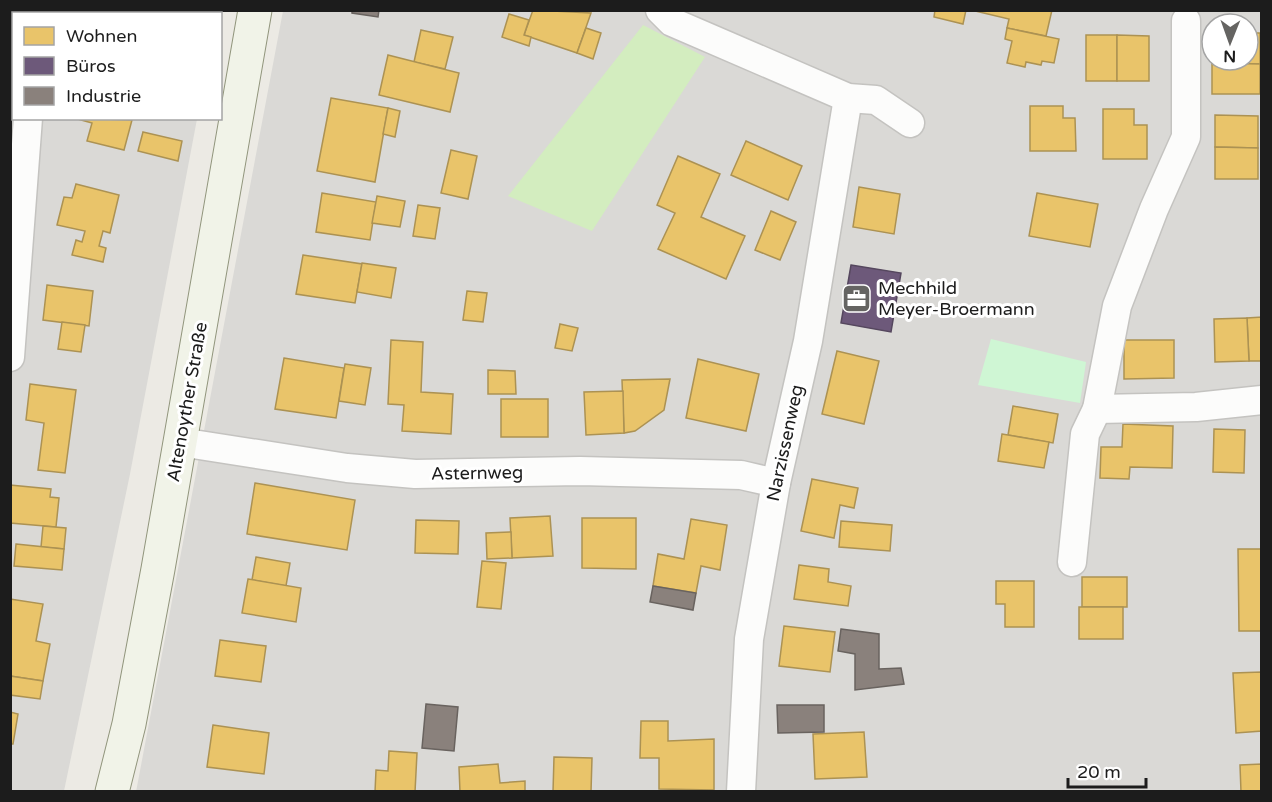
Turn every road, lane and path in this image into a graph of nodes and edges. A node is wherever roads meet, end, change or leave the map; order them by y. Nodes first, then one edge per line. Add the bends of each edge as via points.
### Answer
1 (255, 10) edge
2 (660, 10) edge
3 (1186, 21) dead end
4 (848, 98) junction
5 (28, 120) edge
6 (910, 123) dead end
7 (10, 357) edge
8 (1262, 400) edge
9 (1097, 409) junction
10 (180, 442) junction
11 (776, 483) junction
12 (1072, 562) dead end
13 (112, 792) edge
14 (741, 792) edge

1 - 10 main road, Altenoyther Straße
2 - 4 street via 672,22
3 - 9 street via 1186,137 1117,306
4 - 6 street via 876,100
4 - 11 street, Narzissenweg via 808,341
5 - 7 street
8 - 9 street via 1196,407
9 - 12 street via 1085,434
10 - 11 street, Asternweg via 346,468 415,474 626,472 741,475
10 - 13 main road, Altenoyther Straße via 129,724
11 - 14 street, Narzissenweg via 749,639

